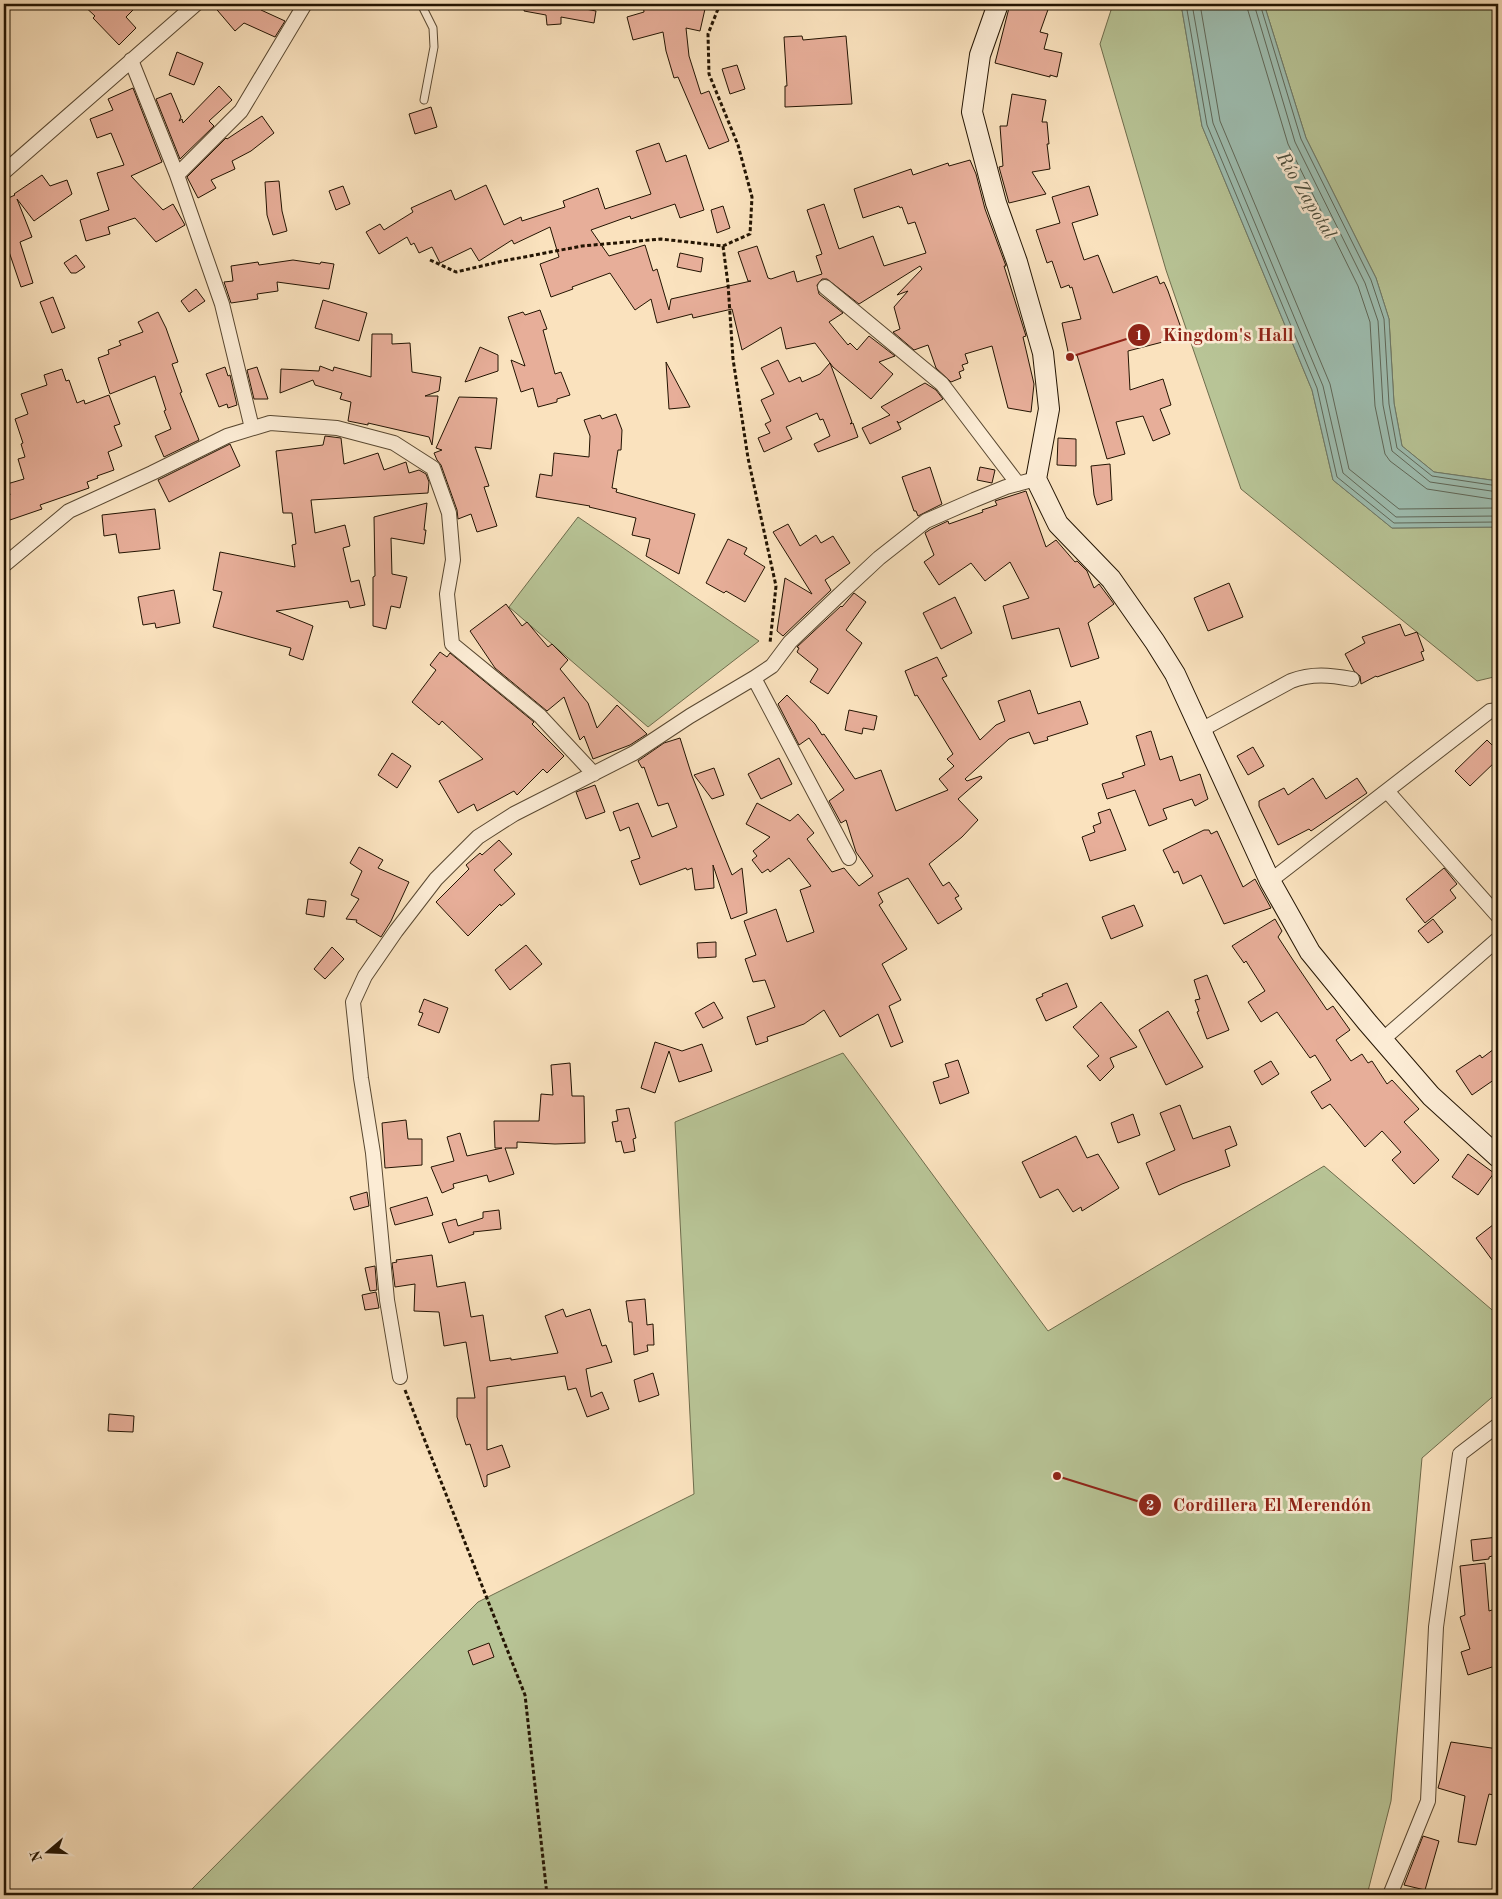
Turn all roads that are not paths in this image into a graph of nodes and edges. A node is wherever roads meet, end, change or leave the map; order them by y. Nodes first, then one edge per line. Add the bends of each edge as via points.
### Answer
1 (196, 4) edge
2 (305, 4) edge
3 (421, 4) edge
4 (998, 4) edge
5 (132, 60) junction
6 (424, 100) dead end
7 (4, 172) edge
8 (177, 175) junction
9 (825, 287) dead end
10 (252, 428) junction
11 (1027, 482) junction
12 (4, 565) edge
13 (754, 678) junction
14 (1352, 679) dead end
15 (1496, 714) edge
16 (1201, 730) junction
17 (594, 774) junction
18 (1387, 791) junction
19 (849, 858) dead end
20 (1270, 881) junction
21 (1498, 916) edge
22 (1498, 939) edge
23 (1382, 1040) junction
24 (1498, 1157) edge
25 (400, 1378) road end
26 (1498, 1425) edge
27 (1390, 1895) edge

1 - 5 street
2 - 8 street via 241,112
3 - 6 lane via 433,28 434,47
4 - 11 street via 980,55 972,112 996,203 1043,353 1049,409
5 - 7 street
5 - 8 street
8 - 10 street via 222,304
9 - 11 street via 942,384
10 - 12 street via 227,436 69,511
10 - 17 street via 270,422 337,428 394,443 433,468 449,513 453,560 447,594 452,644 540,716
11 - 13 street via 926,521 879,558 790,642 772,666
11 - 16 street via 1058,524 1111,579 1175,674
13 - 17 street via 634,753
13 - 19 street
14 - 16 street via 1324,674 1305,676
15 - 18 street
16 - 20 street
17 - 25 street via 514,814 478,837 436,879 396,931 365,976 353,1002 373,1152 387,1300
18 - 20 street
18 - 21 street
20 - 23 street via 1310,952
22 - 23 street
23 - 24 street via 1431,1096
26 - 27 street via 1460,1454 1436,1627 1428,1801

